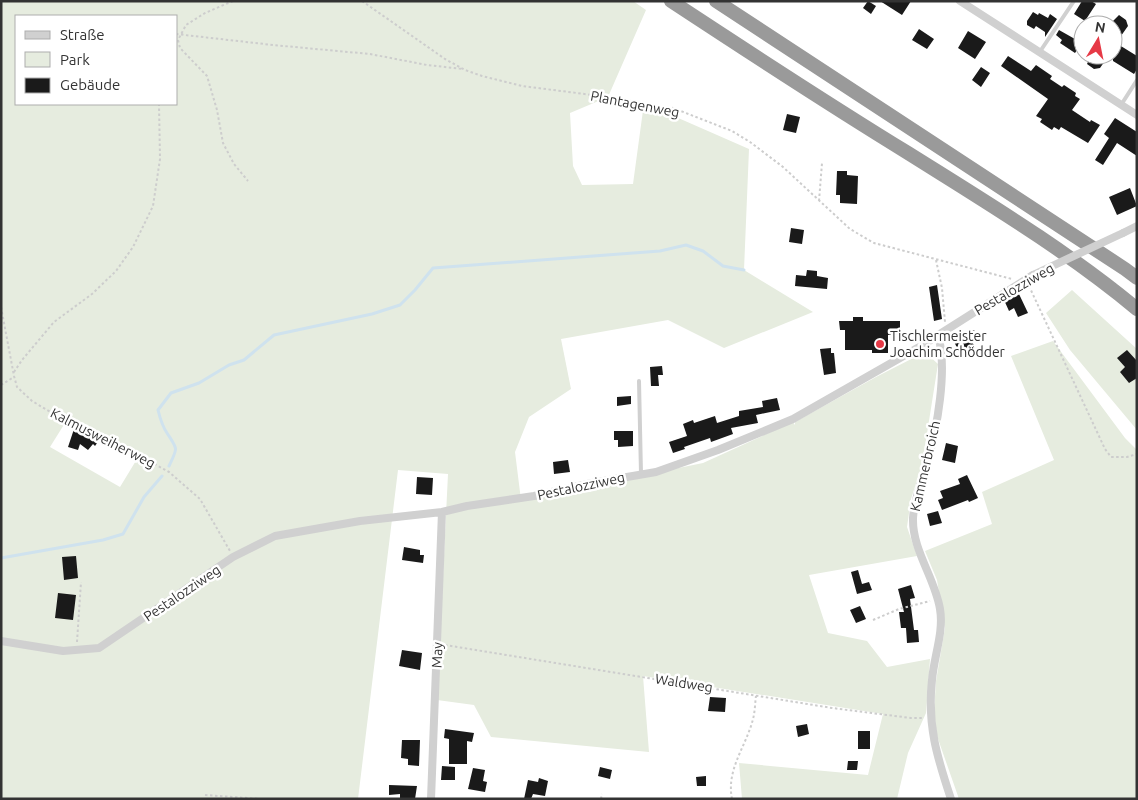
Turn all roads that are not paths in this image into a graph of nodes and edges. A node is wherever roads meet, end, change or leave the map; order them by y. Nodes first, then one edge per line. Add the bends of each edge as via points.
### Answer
1 (671, 1) edge
2 (716, 1) edge
3 (960, 1) edge
4 (1074, 1) edge
5 (1039, 53) junction
6 (1137, 80) edge
7 (1121, 105) junction
8 (1137, 115) edge
9 (1137, 226) edge
10 (1137, 278) edge
11 (1137, 309) edge
12 (938, 335) junction
13 (639, 381) dead end
14 (641, 474) junction
15 (442, 512) junction
16 (1, 641) edge
17 (431, 799) edge
18 (952, 799) edge

1 - 11 highway via 1010,217
2 - 10 highway
3 - 5 street
4 - 5 lane
5 - 7 street
6 - 7 lane
7 - 8 street
9 - 12 street, Pestalozziweg, bridge via 1027,279
12 - 14 street, Pestalozziweg via 793,419 718,450 656,472
12 - 18 street, Kammerbroich via 942,368 934,440 913,518 916,541 938,599 941,627 932,680 930,718 936,750
13 - 14 lane
14 - 15 street, Pestalozziweg
15 - 16 street, Pestalozziweg via 360,521 275,536 233,557 99,648 63,651
15 - 17 street, May

